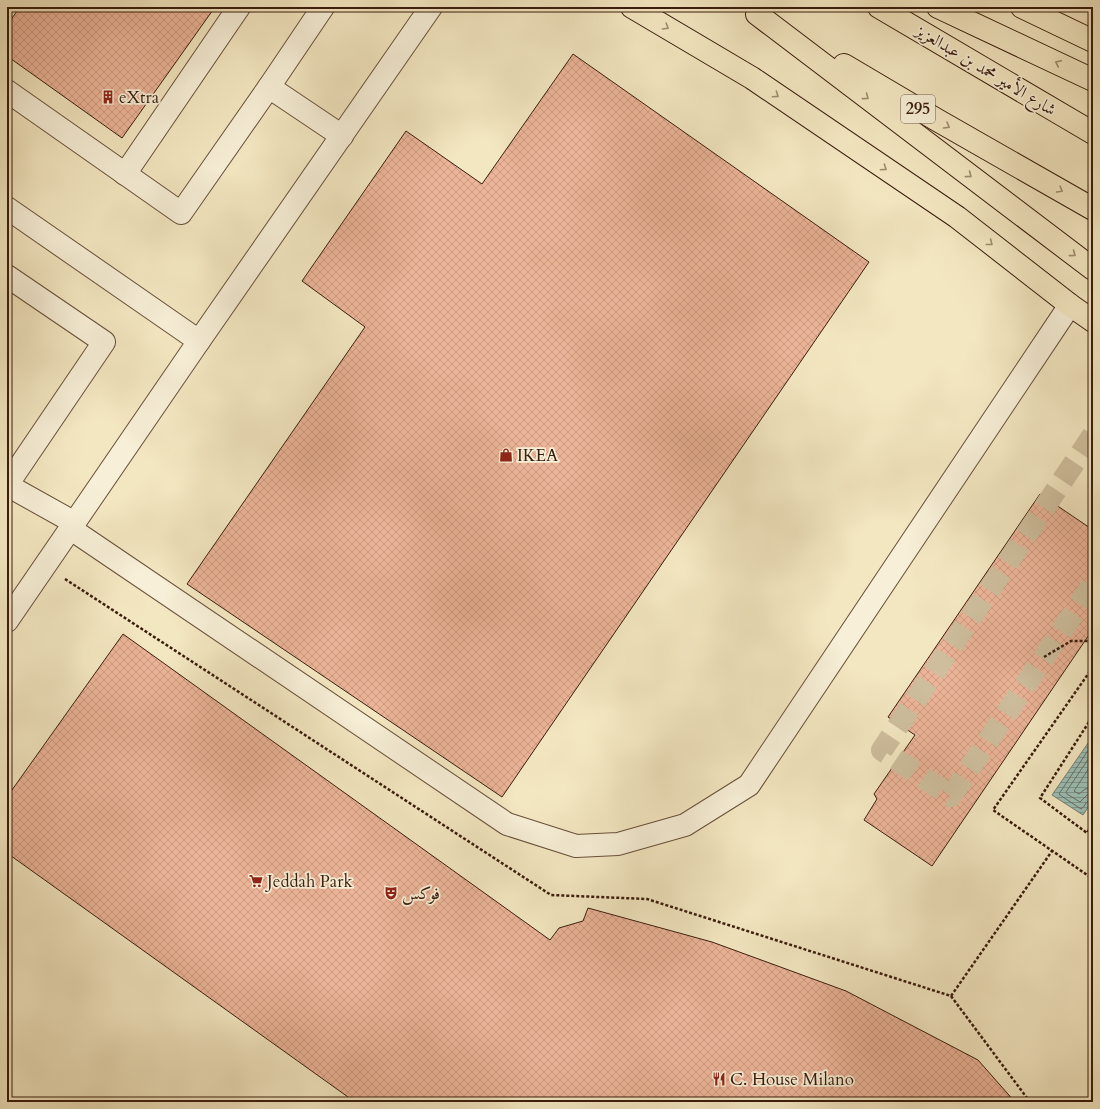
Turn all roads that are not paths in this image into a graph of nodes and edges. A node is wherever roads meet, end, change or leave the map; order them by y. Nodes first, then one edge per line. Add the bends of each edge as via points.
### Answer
1 (239, 7) edge
2 (323, 7) edge
3 (431, 7) edge
4 (632, 7) edge
5 (879, 7) edge
6 (938, 7) edge
7 (1022, 7) edge
8 (751, 10) edge
9 (1093, 41) edge
10 (1093, 80) edge
11 (269, 87) junction
12 (7, 91) edge
13 (1093, 133) edge
14 (342, 136) junction
15 (125, 174) junction
16 (7, 208) edge
17 (1093, 209) edge
18 (1093, 269) edge
19 (7, 276) edge
20 (1070, 305) junction
21 (1093, 320) edge
22 (199, 341) junction
23 (7, 485) edge
24 (73, 526) junction
25 (7, 621) edge

1 - 15 street
2 - 11 street
3 - 14 street
4 -> 20 main road via 752,78 957,217
5 - 13 main road, شارع الأمير محمد بن عبدالعزيز
10 -> 6 main road
7 - 9 main road
8 -> 17 main road, 295
8 -> 18 main road
11 - 14 street
11 - 15 street via 181,213
12 - 15 street
14 - 22 street
16 - 22 street
19 - 23 street via 104,342
20 - 21 main road
20 - 24 street via 749,785 685,825 618,844 576,846 507,824
22 - 24 street
23 - 24 street
24 - 25 street

